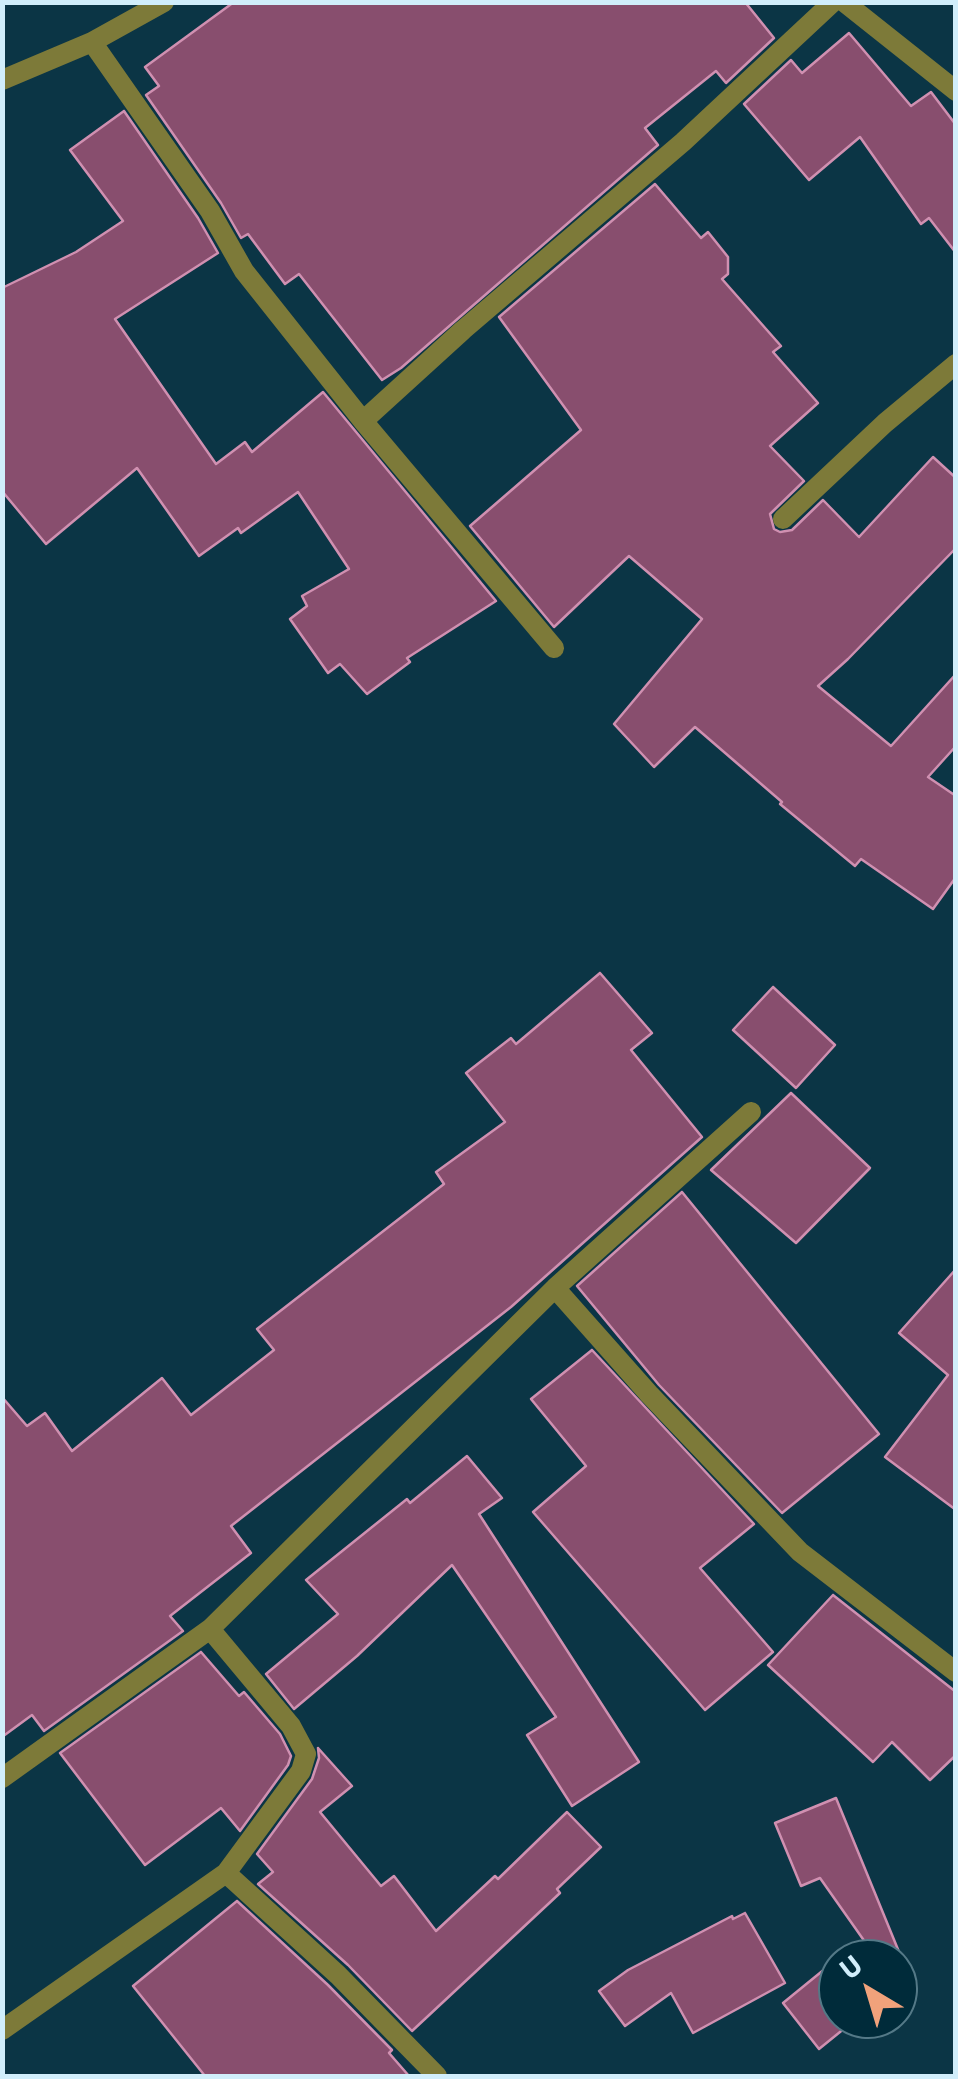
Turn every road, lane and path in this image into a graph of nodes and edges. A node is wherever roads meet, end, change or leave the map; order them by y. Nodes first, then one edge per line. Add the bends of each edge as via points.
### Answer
1 (164, 2) edge
2 (833, 2) edge
3 (844, 2) edge
4 (92, 42) junction
5 (2, 80) edge
6 (956, 91) edge
7 (956, 364) edge
8 (363, 421) junction
9 (783, 519) dead end
10 (554, 648) dead end
11 (751, 1112) dead end
12 (555, 1288) junction
13 (210, 1628) junction
14 (956, 1672) edge
15 (2, 1778) edge
16 (226, 1873) junction
17 (2, 2030) edge
18 (437, 2076) edge

1 - 4 street
2 - 8 street via 684,142
3 - 6 street
4 - 5 street
4 - 8 street via 244,271
7 - 9 street
8 - 10 street
11 - 12 street
12 - 13 street
12 - 14 street via 800,1552
13 - 15 street
13 - 16 street via 291,1726 306,1754 285,1796
16 - 17 street
16 - 18 street

